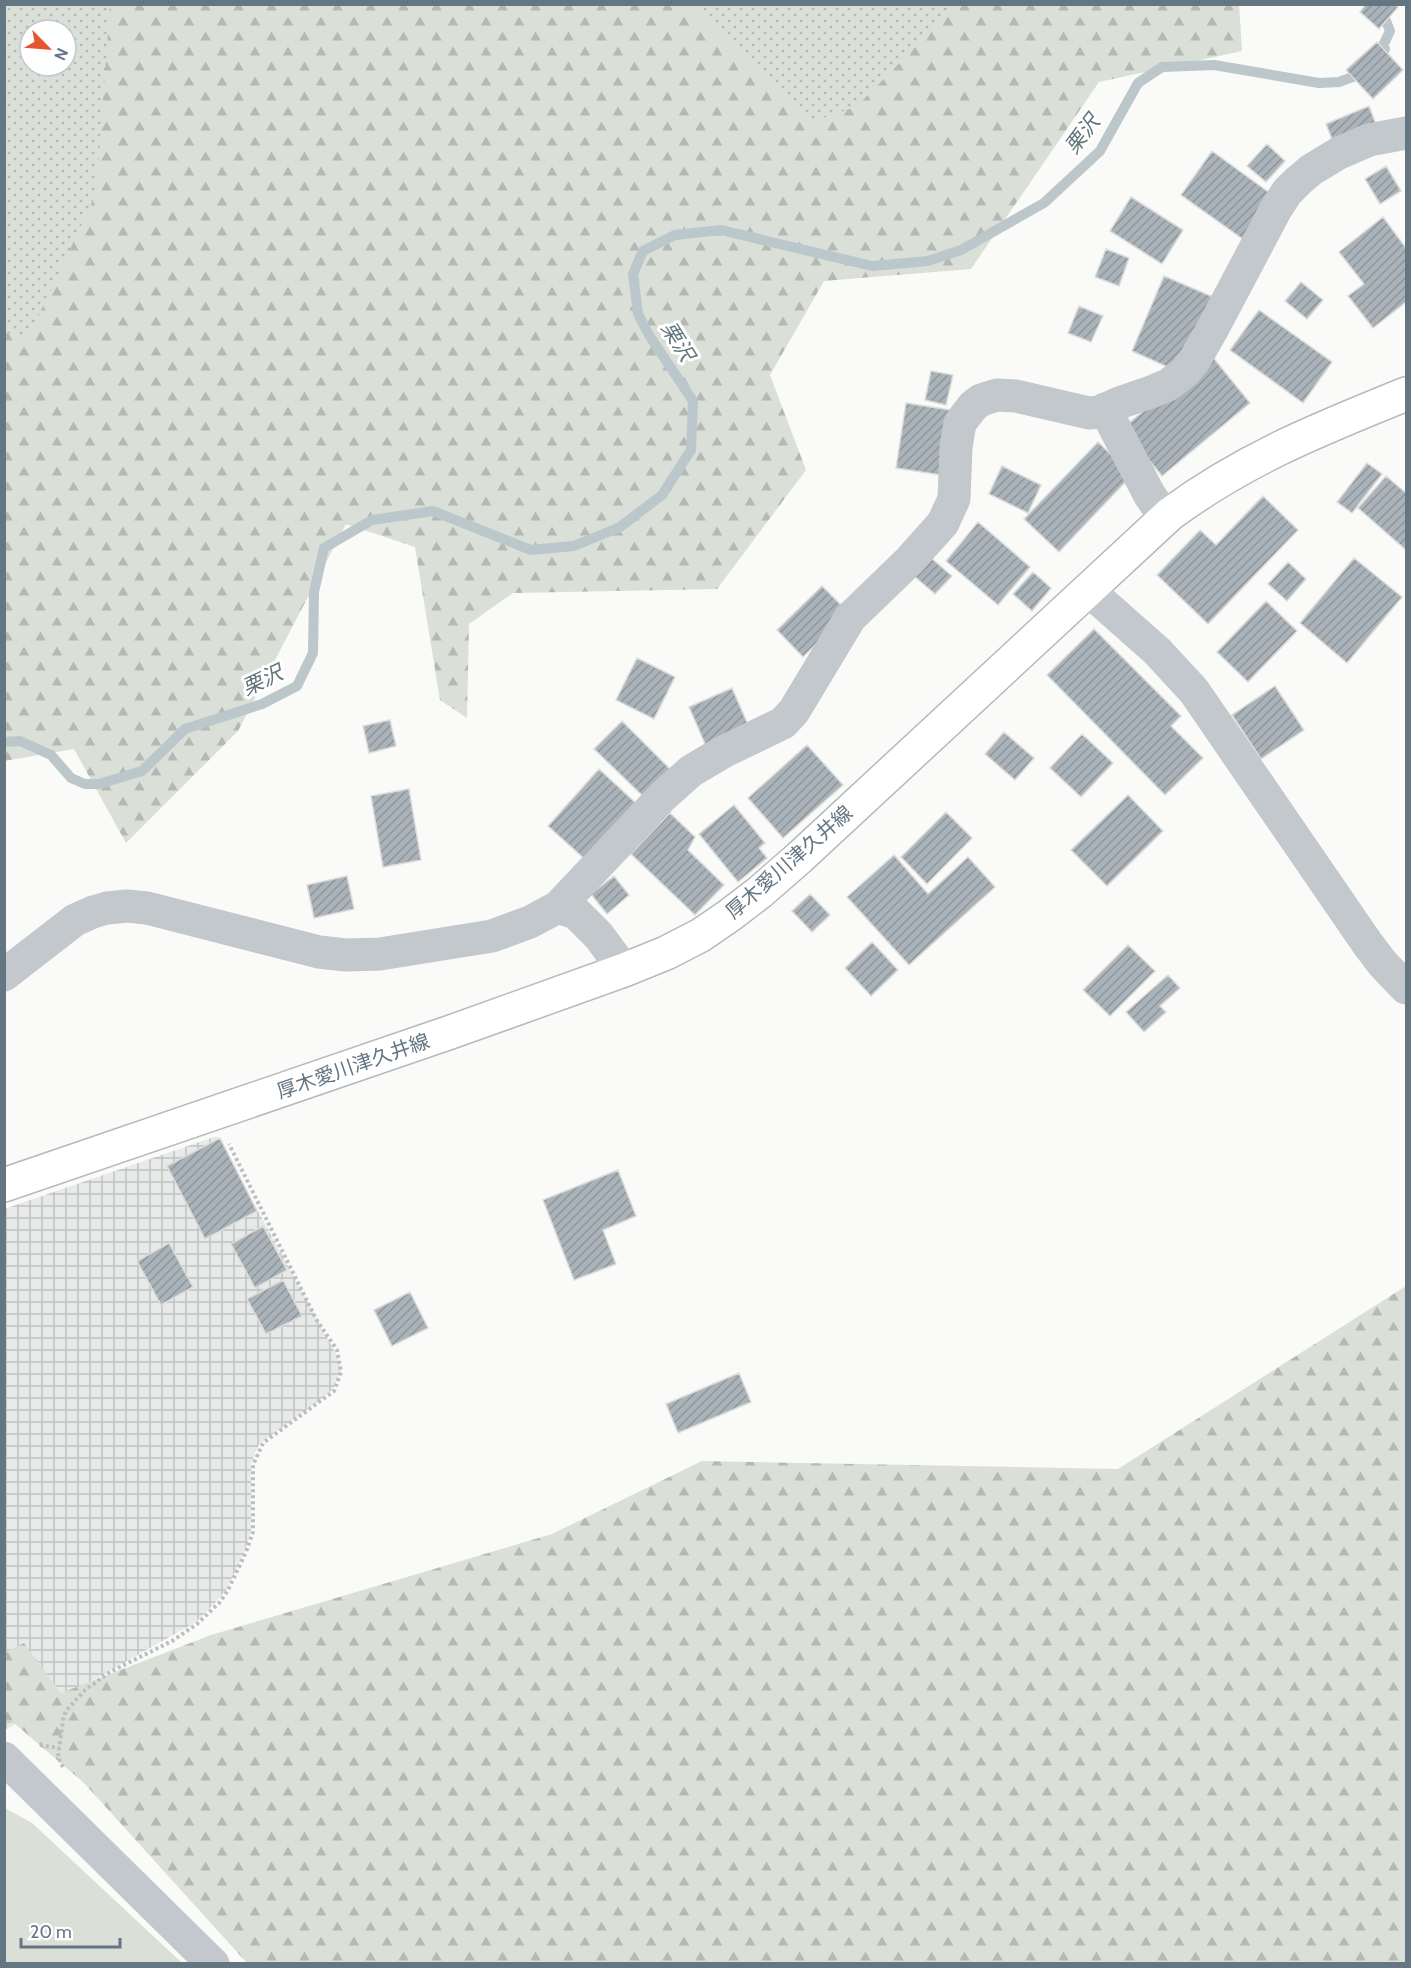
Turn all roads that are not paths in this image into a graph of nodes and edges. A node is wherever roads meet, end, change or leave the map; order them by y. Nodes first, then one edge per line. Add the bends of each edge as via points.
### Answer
1 (1407, 133) edge
2 (1407, 394) edge
3 (1105, 409) junction
4 (1165, 518) junction
5 (1088, 590) junction
6 (558, 907) junction
7 (624, 970) junction
8 (4, 975) edge
9 (1407, 988) edge
10 (4, 1185) edge
11 (4, 1758) edge
12 (213, 1964) edge

1 - 3 street via 1346,149 1298,181 1268,223 1185,372 1168,385
2 - 4 main road, 厚木愛川津久井線 via 1268,453
3 - 4 street
3 - 6 street via 1089,413 997,395 973,406 960,423 954,499 943,523 850,618 794,711 783,723 691,771
4 - 5 main road, 厚木愛川津久井線
5 - 7 main road, 厚木愛川津久井線 via 760,892 701,935
5 - 9 street via 1194,691 1367,943
6 - 7 street via 576,913
6 - 8 street via 492,936 380,954 346,955 319,952 147,908 107,908 75,920
7 - 10 main road, 厚木愛川津久井線
11 - 12 street

